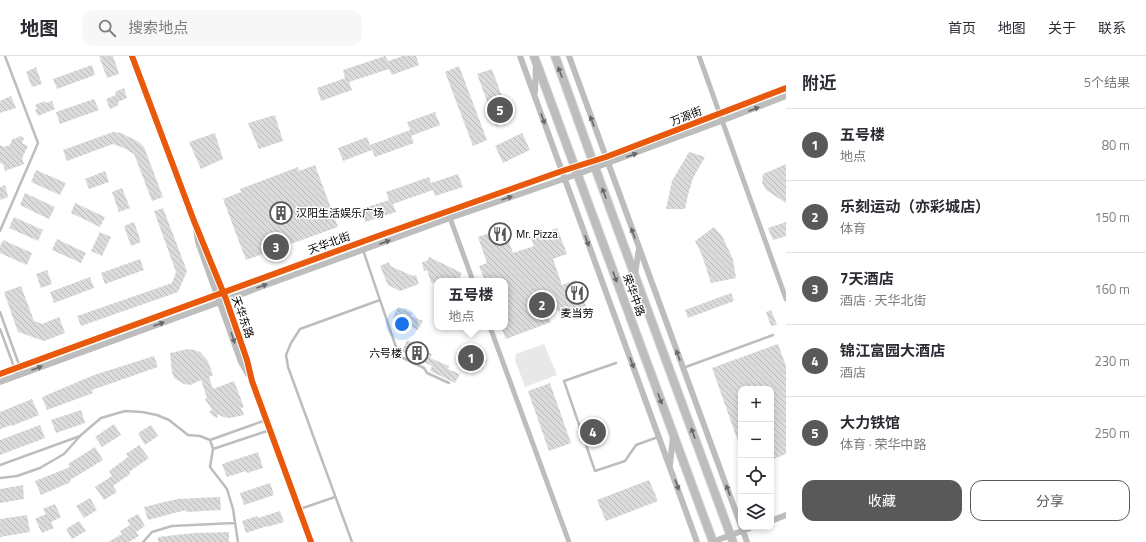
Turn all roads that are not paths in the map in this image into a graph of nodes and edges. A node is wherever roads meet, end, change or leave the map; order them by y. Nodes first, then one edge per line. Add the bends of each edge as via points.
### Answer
1 (5, 56) edge
2 (132, 56) edge
3 (520, 56) edge
4 (555, 56) edge
5 (569, 56) edge
6 (699, 56) edge
7 (536, 59) edge
8 (786, 88) edge
9 (534, 96) junction
10 (786, 96) edge
11 (719, 114) junction
12 (721, 121) junction
13 (607, 160) junction
14 (594, 165) junction
15 (562, 171) junction
16 (576, 171) junction
17 (564, 179) junction
18 (450, 218) junction
19 (0, 231) edge
20 (639, 249) junction
21 (363, 250) junction
22 (635, 275) junction
23 (472, 278) edge
24 (220, 293) junction
25 (786, 299) edge
26 (223, 300) junction
27 (380, 300) junction
28 (0, 312) edge
29 (0, 330) edge
30 (491, 330) edge
31 (773, 335) dead end
32 (616, 363) dead end
33 (17, 368) junction
34 (683, 368) junction
35 (0, 374) edge
36 (20, 375) junction
37 (0, 382) edge
38 (449, 384) dead end
39 (266, 420) junction
40 (270, 430) junction
41 (673, 434) junction
42 (81, 435) junction
43 (659, 436) junction
44 (210, 440) junction
45 (213, 449) junction
46 (0, 465) edge
47 (670, 466) junction
48 (0, 478) edge
49 (335, 497) junction
50 (299, 510) junction
51 (786, 515) edge
52 (738, 517) edge
53 (774, 520) edge
54 (234, 522) junction
55 (740, 530) edge
56 (743, 530) edge
57 (732, 539) edge
58 (143, 542) edge
59 (238, 542) edge
60 (311, 542) edge
61 (352, 542) edge
62 (569, 542) edge
63 (697, 542) edge
64 (713, 542) edge
65 (747, 542) edge

1 - 19 lane via 38,143
2 - 24 street, 天华东路 via 194,221 198,242
3 - 9 street
14 -> 4 main road, 荣华中路
13 -> 5 street
6 - 11 street
7 - 9 street
7 - 16 main road, 荣华中路
8 - 11 street, 万源街
9 -> 15 street
12 -> 10 street, 万源街
11 - 12 street
11 - 13 street, 万源街
13 -> 12 street, 万源街
12 - 25 street
13 - 14 street, 万源街
20 -> 13 street
14 - 16 street, 万源街
22 -> 14 main road, 荣华中路
15 - 16 street, 天华北街
15 - 17 street
15 - 24 street, 天华北街
16 - 17 street, 天华北街
16 -> 41 main road, 荣华中路
18 -> 17 street, 天华北街
17 -> 43 street
21 -> 18 street, 天华北街
18 - 23 street
20 - 22 street
34 -> 20 street
26 -> 21 street, 天华北街
21 - 27 lane
57 -> 22 main road, 荣华中路
24 - 26 street, 天华东路
24 - 33 street, 天华北街
36 -> 26 street, 天华北街
26 - 39 street, 天华东路 via 247,360
27 - 38 lane via 399,356
27 - 49 lane via 300,329 286,355 288,367
28 - 33 lane
29 - 33 lane
30 - 62 street
31 - 34 lane
32 - 43 lane via 564,381 595,471 625,461 636,445
33 - 35 street, 天华北街
33 - 36 lane
33 - 36 lane
52 -> 34 street
36 - 37 street, 天华北街
39 - 40 street, 天华东路
39 - 44 lane
40 - 45 lane
40 - 50 street, 天华东路
41 - 47 street
41 - 64 main road, 荣华中路
42 - 44 lane via 101,418 125,411 157,415 169,420 188,435
42 - 46 lane
42 - 48 lane via 64,454 40,468 18,476
43 - 47 street
44 - 45 lane
45 - 54 lane via 210,467 227,489
47 -> 63 street
49 - 50 lane
49 - 61 lane
50 - 60 street, 天华东路
51 - 53 street
54 - 58 lane via 167,528 152,532
54 - 59 lane
55 - 57 street
56 - 65 street
57 - 64 street

